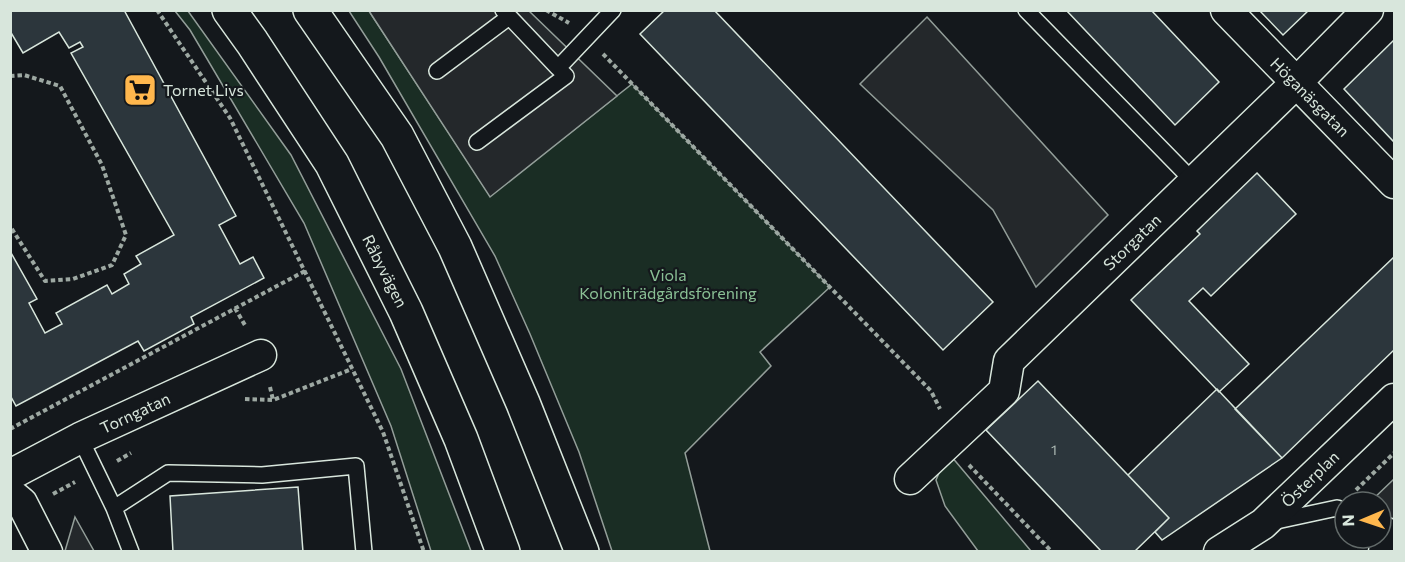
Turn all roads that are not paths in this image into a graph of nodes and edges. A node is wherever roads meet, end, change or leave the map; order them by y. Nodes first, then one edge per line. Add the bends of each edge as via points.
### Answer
1 (229, 10) edge
2 (310, 10) edge
3 (613, 10) edge
4 (1026, 10) edge
5 (1226, 10) edge
6 (1368, 10) edge
7 (506, 14) edge
8 (558, 68) junction
9 (437, 70) dead end
10 (1296, 83) junction
11 (477, 142) dead end
12 (1194, 182) junction
13 (1395, 183) edge
14 (261, 355) dead end
15 (1395, 399) edge
16 (80, 438) junction
17 (10, 475) edge
18 (910, 479) dead end
19 (17, 500) edge
20 (114, 508) junction
21 (1333, 511) edge
22 (1263, 524) junction
23 (1395, 543) edge
24 (47, 552) edge
25 (131, 552) edge
26 (364, 552) edge
27 (503, 552) edge
28 (582, 552) edge
29 (1219, 552) edge
30 (1384, 552) edge

1 - 27 main road, Råbyvägen via 332,164 406,312 461,440
2 - 28 main road via 397,136 455,247
3 - 8 lane
4 - 12 lane
5 - 10 street, Höganäsgatan
6 - 10 street, Storgatan
7 - 8 lane
7 - 9 lane
8 - 11 lane via 566,76
10 - 12 street, Storgatan
10 - 13 street, Höganäsgatan
12 - 18 street, Storgatan via 1009,361 1004,391
14 - 16 street, Torngatan
15 - 22 street, Österplan
16 - 17 street, Torngatan
16 - 20 lane
19 - 24 street
20 - 25 lane
20 - 26 lane via 168,473 262,475 356,466
21 - 22 lane
22 - 29 street, Österplan
23 - 30 street

